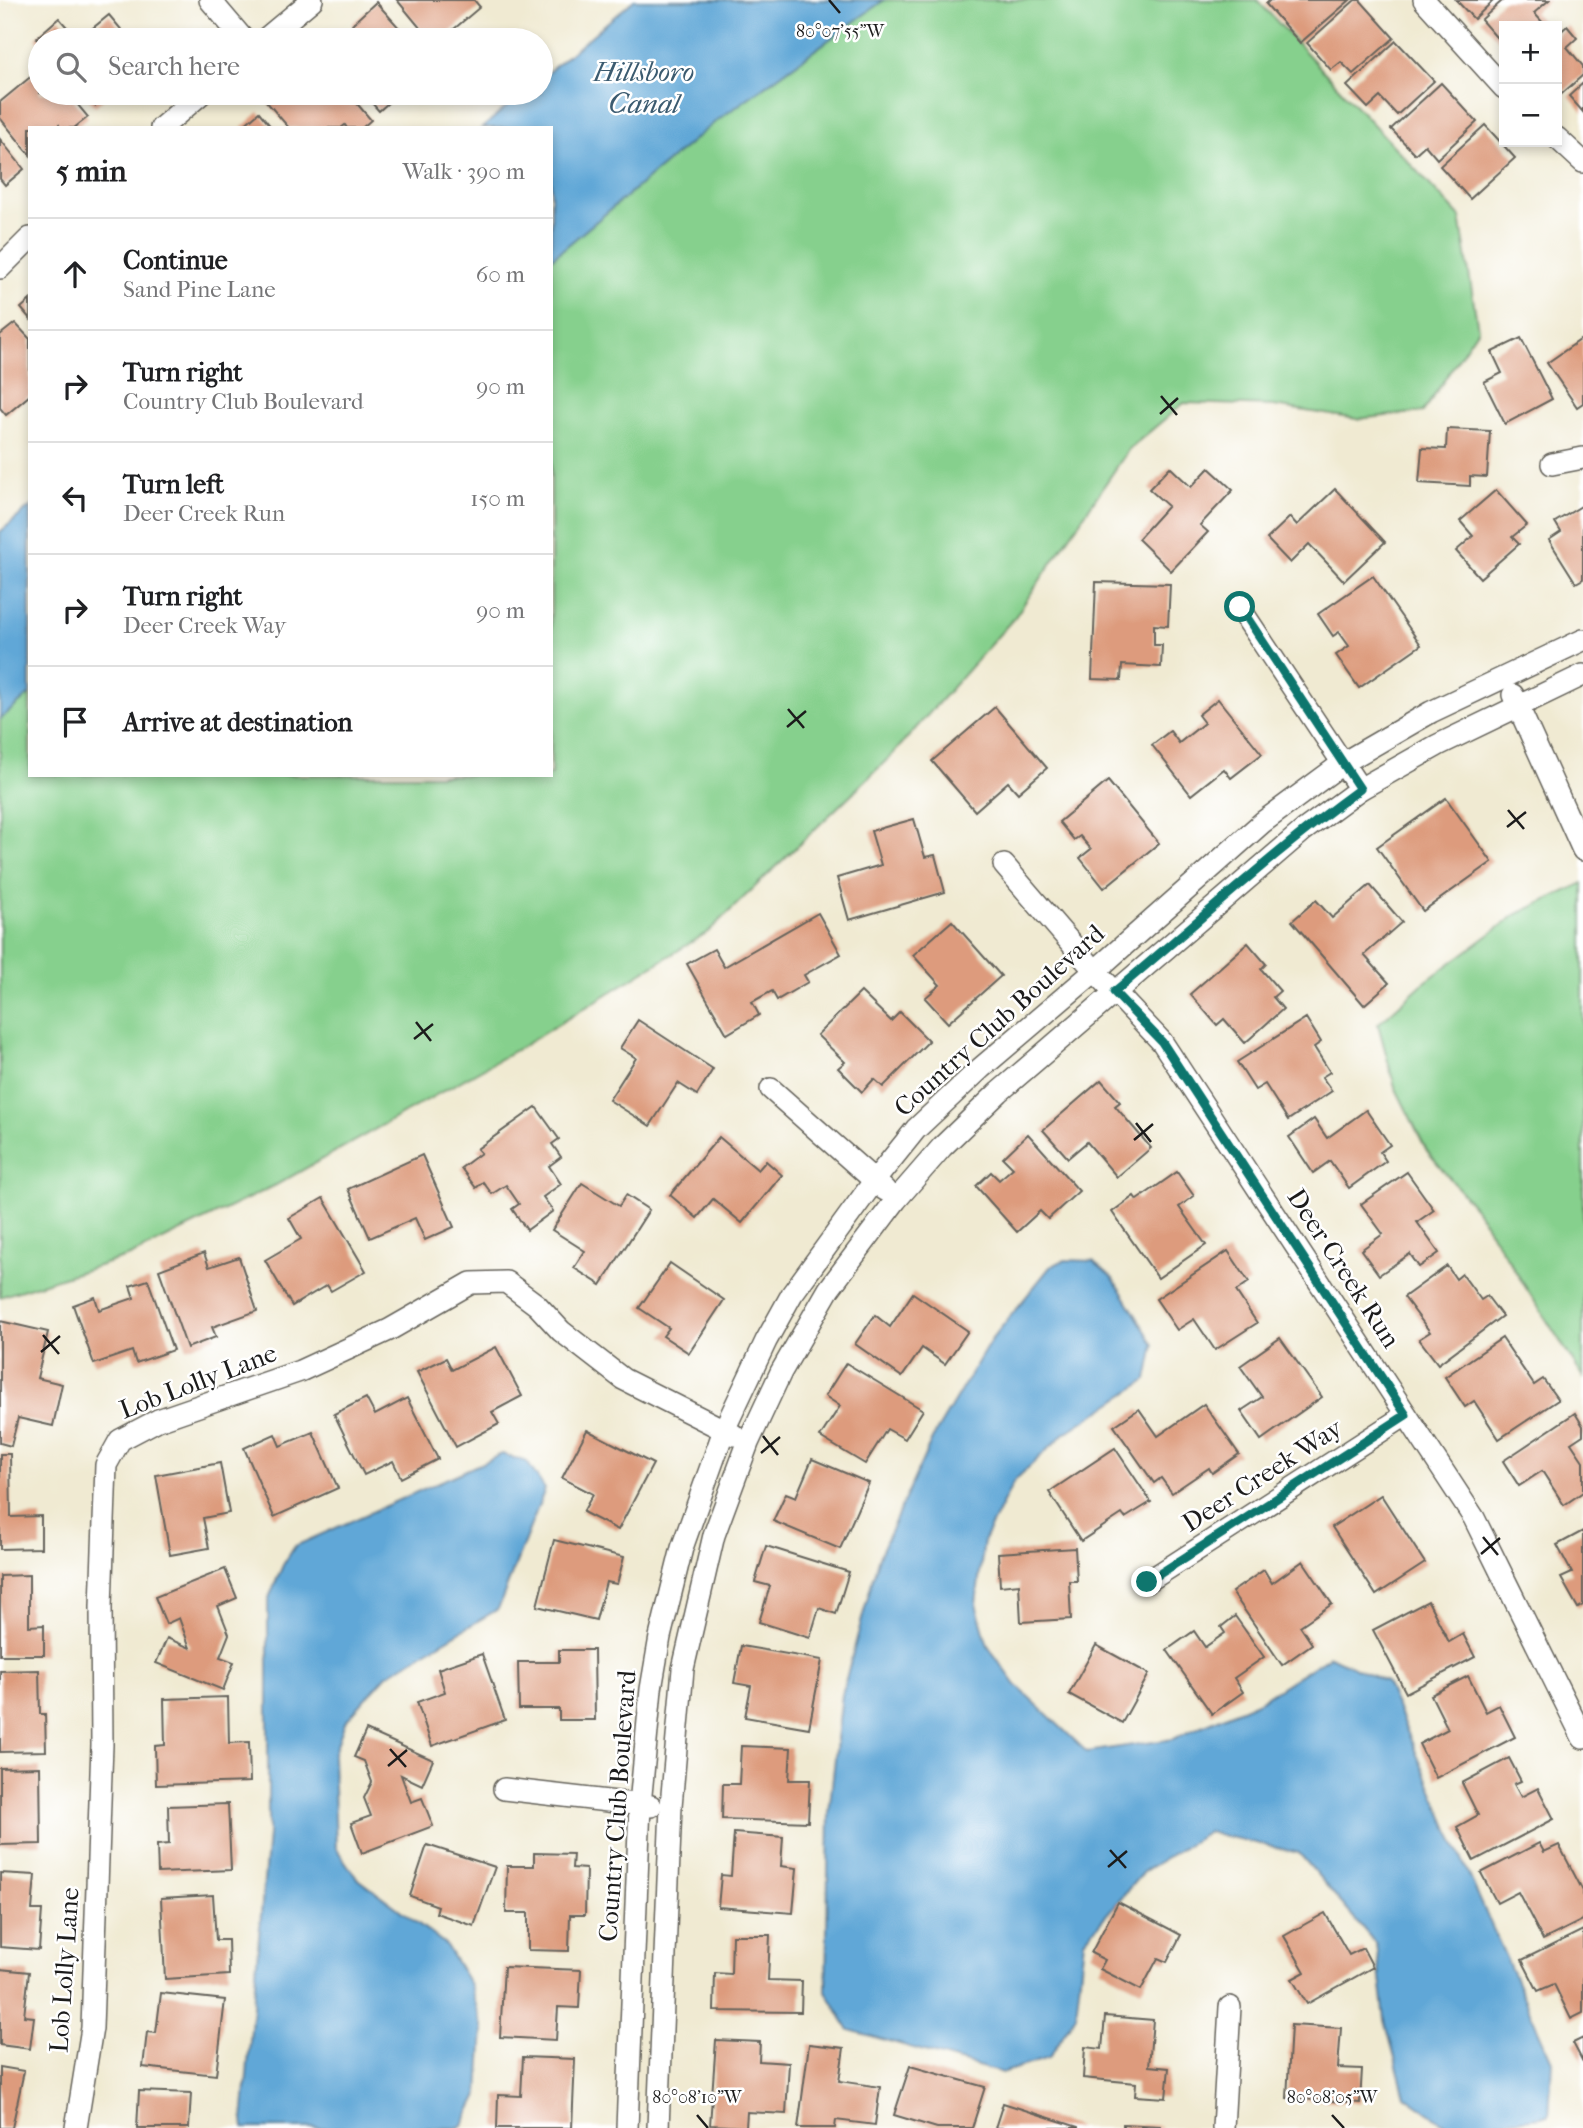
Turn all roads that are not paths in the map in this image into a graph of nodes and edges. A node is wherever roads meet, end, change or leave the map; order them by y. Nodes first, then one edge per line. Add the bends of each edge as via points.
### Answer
1 (210, 0) edge
2 (312, 0) edge
3 (1424, 0) edge
4 (234, 28) edge
5 (278, 28) edge
6 (1500, 84) edge
7 (188, 105) edge
8 (163, 126) edge
9 (1562, 143) edge
10 (1583, 162) edge
11 (28, 241) edge
12 (0, 268) edge
13 (1583, 458) edge
14 (1552, 464) dead end
15 (1240, 607) dead end
16 (1583, 640) edge
17 (1583, 675) edge
18 (1505, 677) junction
19 (1519, 706) junction
20 (1343, 763) junction
21 (1360, 789) junction
22 (1583, 850) edge
23 (1004, 865) dead end
24 (1094, 971) junction
25 (1114, 992) junction
26 (771, 1089) dead end
27 (875, 1180) junction
28 (896, 1200) junction
29 (1406, 1415) junction
30 (724, 1430) junction
31 (748, 1443) junction
32 (1147, 1582) dead end
33 (1583, 1738) edge
34 (504, 1789) dead end
35 (640, 1805) junction
36 (671, 1806) junction
37 (1230, 2007) dead end
38 (76, 2128) edge
39 (627, 2128) edge
40 (659, 2128) edge
41 (1223, 2128) edge

1 - 4 street
2 - 5 street
3 - 6 street
7 - 8 street
9 - 10 street
11 - 12 street
13 - 14 street
15 - 20 street
16 - 18 street, Country Club Boulevard
17 - 19 street, Country Club Boulevard
18 - 19 street
18 - 20 street, Country Club Boulevard via 1431,712
19 - 21 street, Country Club Boulevard
19 - 22 street
20 - 21 street
20 - 24 street, Country Club Boulevard via 1263,822
21 - 25 street, Country Club Boulevard via 1304,830
23 - 24 street, Deer Creek Run
24 - 25 street, Deer Creek Run
24 - 27 street, Country Club Boulevard via 916,1129
25 - 28 street, Country Club Boulevard via 999,1092
25 - 29 street, Deer Creek Run via 1162,1042
26 - 27 street
27 - 28 street
27 - 30 street, Country Club Boulevard via 792,1294
28 - 31 street, Country Club Boulevard via 829,1289 781,1372
29 - 32 street, Deer Creek Way
29 - 33 street, Deer Creek Run via 1474,1518
30 - 31 street, Lob Lolly Lane
30 - 35 street, Country Club Boulevard via 682,1548 660,1637
30 - 38 street, Lob Lolly Lane via 623,1380 506,1282 471,1283 389,1330 300,1370 158,1420 120,1440 106,1465 92,2028
31 - 36 street, Country Club Boulevard via 714,1535 683,1669
34 - 35 street
35 - 36 street
35 - 39 street, Country Club Boulevard
36 - 40 street, Country Club Boulevard
37 - 41 street

